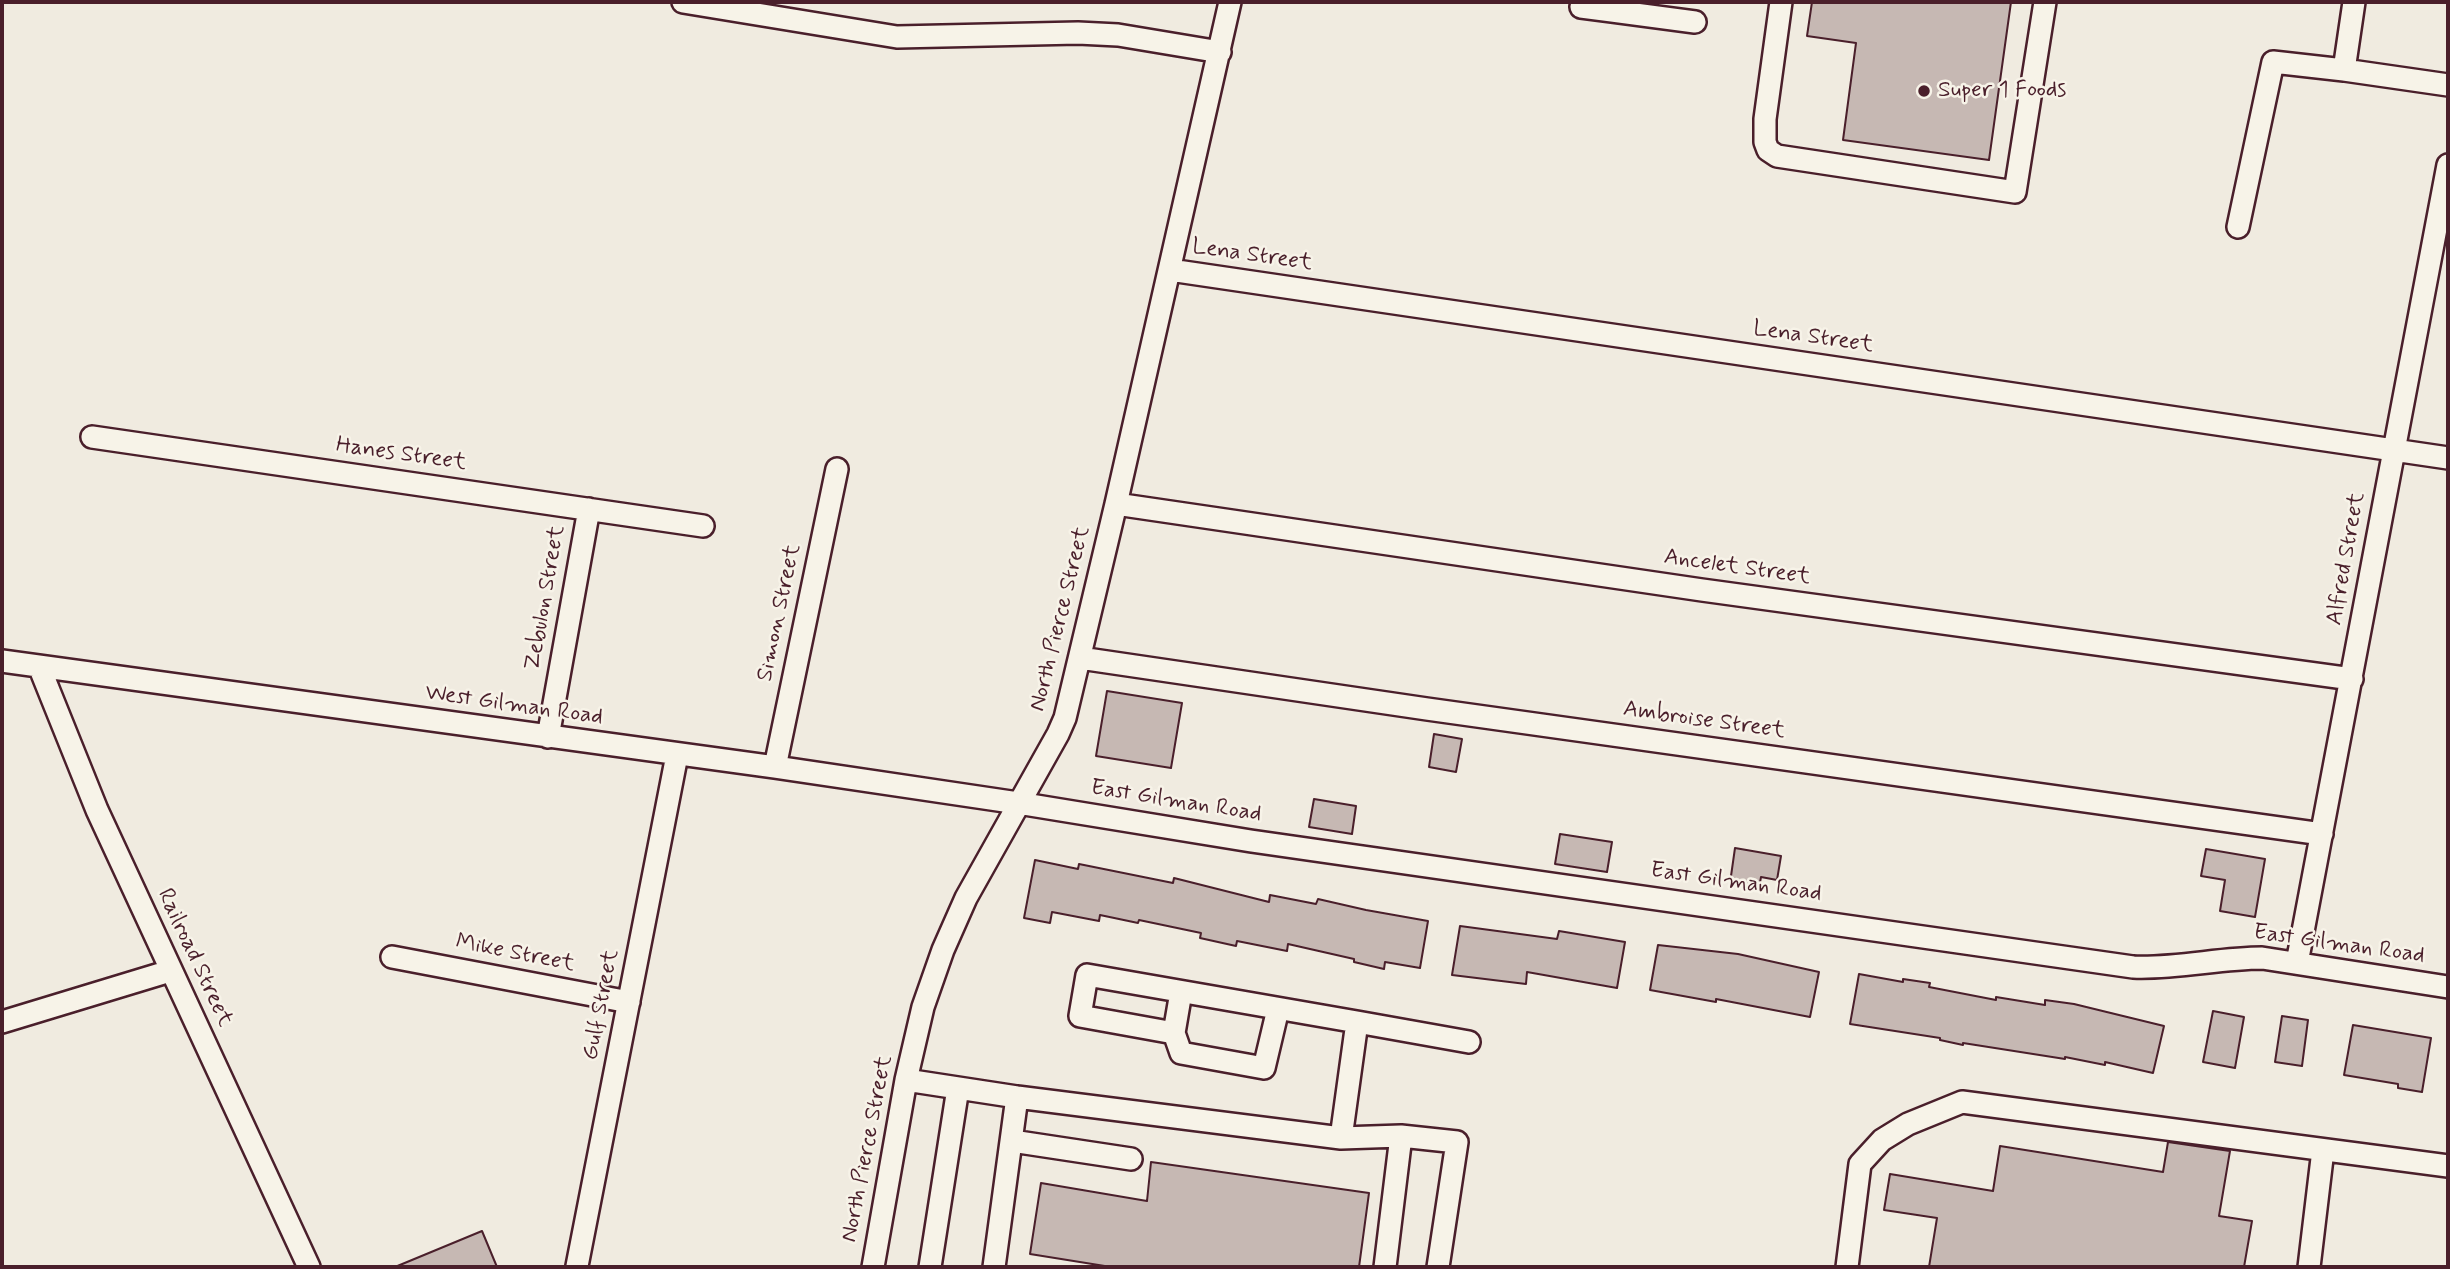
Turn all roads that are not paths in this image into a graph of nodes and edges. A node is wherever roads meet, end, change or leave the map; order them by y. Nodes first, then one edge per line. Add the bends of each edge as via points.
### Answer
1 (683, 2) edge
2 (1230, 2) edge
3 (1781, 2) edge
4 (2045, 2) edge
5 (2354, 2) edge
6 (1613, 6) edge
7 (1581, 7) dead end
8 (1695, 22) dead end
9 (1220, 52) junction
10 (2344, 70) junction
11 (2448, 85) edge
12 (2448, 165) edge
13 (2238, 227) dead end
14 (1170, 270) junction
15 (92, 437) dead end
16 (2393, 450) junction
17 (2448, 458) edge
18 (837, 469) dead end
19 (1116, 504) junction
20 (589, 509) junction
21 (703, 526) dead end
22 (1080, 658) junction
23 (2, 661) edge
24 (39, 666) junction
25 (2352, 679) junction
26 (548, 737) junction
27 (677, 755) junction
28 (775, 767) junction
29 (1018, 803) junction
30 (2322, 834) junction
31 (392, 957) dead end
32 (2297, 963) junction
33 (170, 971) junction
34 (2448, 987) edge
35 (1181, 992) junction
36 (629, 1002) junction
37 (1278, 1009) junction
38 (2, 1022) edge
39 (1357, 1022) junction
40 (1174, 1033) junction
41 (1469, 1042) dead end
42 (906, 1080) junction
43 (958, 1088) junction
44 (1017, 1097) junction
45 (1401, 1136) junction
46 (1341, 1138) junction
47 (1012, 1141) junction
48 (2323, 1150) junction
49 (1131, 1159) dead end
50 (2448, 1166) edge
51 (577, 1266) edge
52 (309, 1267) edge
53 (873, 1267) edge
54 (930, 1267) edge
55 (995, 1267) edge
56 (1385, 1267) edge
57 (1438, 1267) edge
58 (1847, 1267) edge
59 (2309, 1267) edge

1 - 9 street via 897,37 1091,33
2 - 9 street, North Pierce Street
3 - 4 street via 1765,119 1768,150 1777,156 2015,192
5 - 10 street
6 - 7 street
6 - 8 street
9 - 14 street, North Pierce Street
10 - 11 street
10 - 13 street via 2273,62
12 - 16 street, Alfred Street
14 - 16 street, Lena Street
14 - 19 street, North Pierce Street
15 - 20 street, Hanes Street
16 - 17 street, Lena Street
16 - 25 street, Alfred Street
18 - 28 street, Simon Street
19 - 22 street, North Pierce Street
19 - 25 street, Ancelet Street via 1689,589
20 - 21 street, Hanes Street
20 - 26 street, Zebulon Street
22 - 29 street, North Pierce Street via 1065,718
22 - 30 street, Ambroise Street
23 - 24 street, West Gilman Road
24 - 26 street, West Gilman Road
24 - 33 street, Railroad Street via 97,810
25 - 30 street, Alfred Street
26 - 27 street, West Gilman Road
27 - 28 street, West Gilman Road
27 - 36 street, Gulf Street
28 - 29 street, West Gilman Road
29 - 32 street, East Gilman Road via 1251,841 2133,967 2170,968 2239,958
29 - 42 street, North Pierce Street via 965,898 943,950 923,1007
30 - 32 street, Alfred Street
31 - 36 street, Mike Street
32 - 34 street, East Gilman Road
33 - 38 street
33 - 52 street, Railroad Street
35 - 37 street
35 - 40 street
35 - 40 street via 1087,975 1080,1016
36 - 51 street, Gulf Street
37 - 39 street
37 - 40 street via 1264,1068 1181,1053
39 - 41 street
39 - 46 street
42 - 43 street
42 - 53 street, North Pierce Street
43 - 44 street
43 - 54 street
44 - 46 street
44 - 47 street
45 - 46 street
45 - 56 street
45 - 57 street via 1457,1142
47 - 49 street
47 - 55 street
48 - 50 street
48 - 58 street via 1962,1102 1908,1124 1882,1140 1860,1164
48 - 59 street

